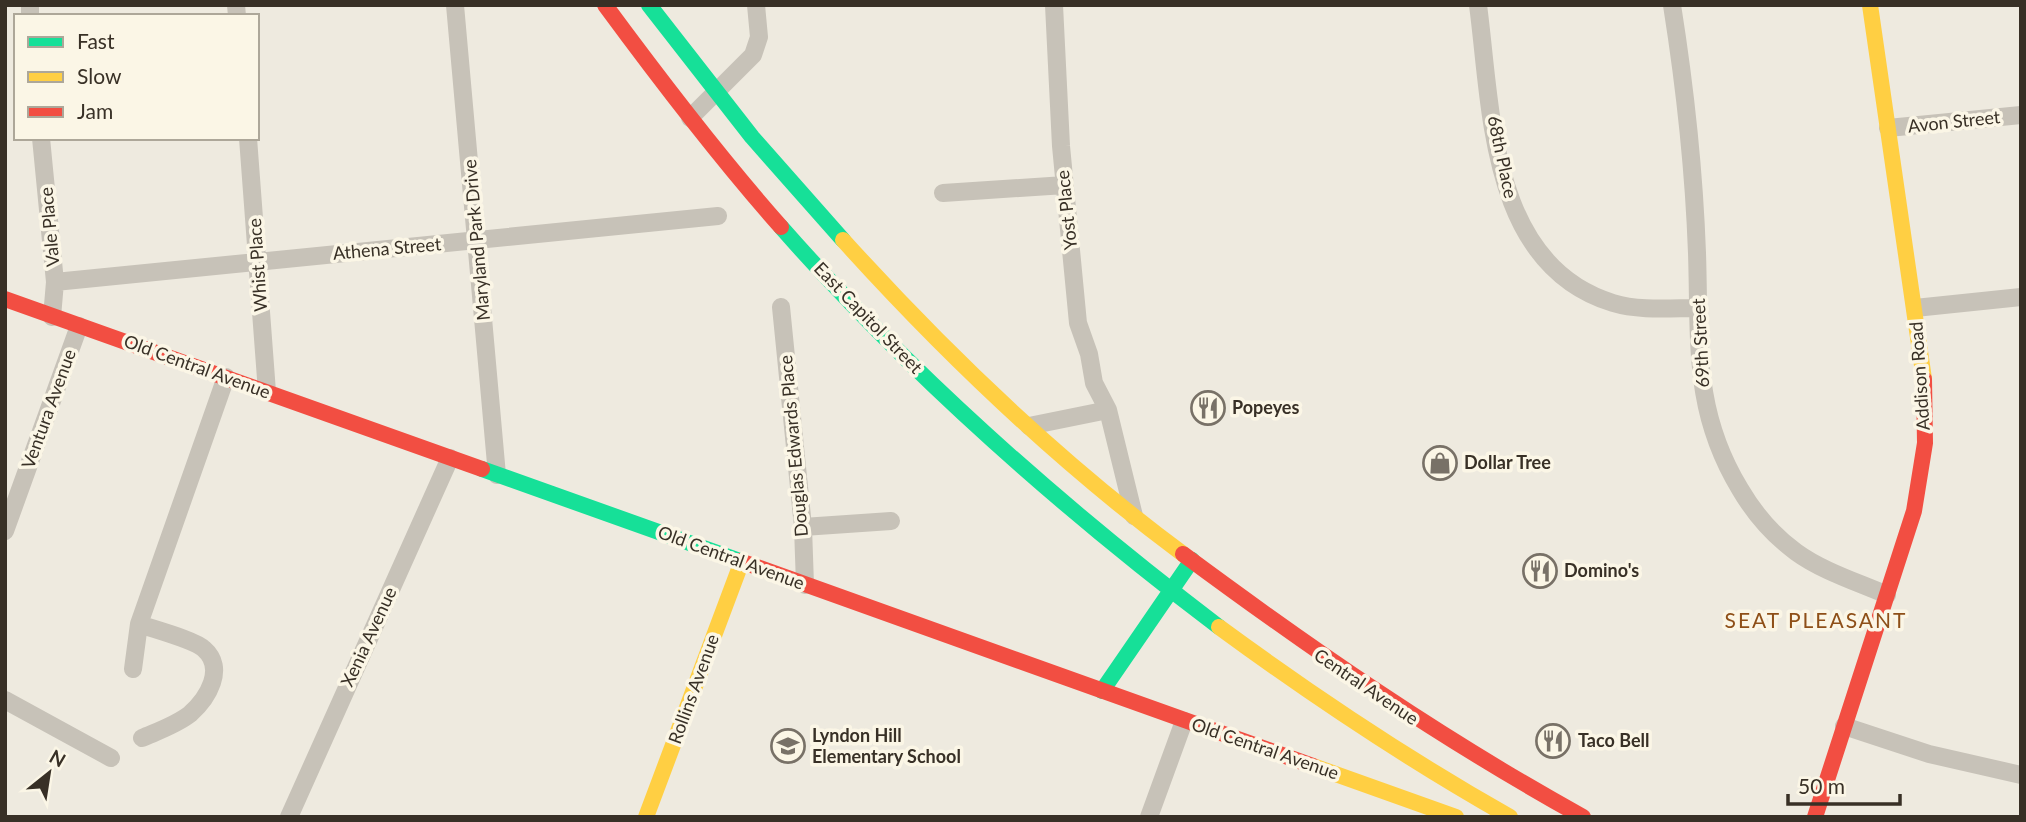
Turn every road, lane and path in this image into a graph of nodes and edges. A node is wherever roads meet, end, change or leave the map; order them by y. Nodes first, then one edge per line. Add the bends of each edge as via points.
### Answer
1 (455, 5) edge
2 (605, 5) edge
3 (649, 5) edge
4 (756, 5) edge
5 (1054, 5) edge
6 (1478, 5) edge
7 (1672, 5) edge
8 (1870, 5) edge
9 (717, 93) junction
10 (2021, 115) edge
11 (690, 118) junction
12 (1888, 128) junction
13 (41, 140) edge
14 (248, 140) edge
15 (1065, 185) junction
16 (943, 193) dead end
17 (718, 216) dead end
18 (477, 240) junction
19 (258, 261) junction
20 (55, 282) junction
21 (2021, 297) edge
22 (5, 299) edge
23 (781, 307) dead end
24 (1698, 308) junction
25 (1915, 308) junction
26 (52, 317) junction
27 (79, 326) junction
28 (226, 377) junction
29 (267, 392) junction
30 (1108, 410) junction
31 (1029, 426) junction
32 (450, 458) junction
33 (497, 475) junction
34 (1134, 516) junction
35 (891, 521) dead end
36 (803, 527) junction
37 (5, 531) edge
38 (1192, 560) junction
39 (742, 561) junction
40 (805, 585) junction
41 (1171, 591) junction
42 (1887, 596) junction
43 (139, 624) junction
44 (133, 669) dead end
45 (1102, 691) junction
46 (5, 700) edge
47 (1184, 721) junction
48 (1844, 726) junction
49 (142, 738) dead end
50 (111, 758) dead end
51 (2021, 775) edge
52 (289, 817) edge
53 (646, 817) edge
54 (1149, 817) edge
55 (1456, 817) edge
56 (1510, 817) edge
57 (1583, 817) edge
58 (1815, 817) edge

1 - 18 street, Maryland Park Drive
2 - 11 main road, East Capitol Street
3 - 9 main road, East Capitol Street
4 - 9 street via 757,47
5 - 15 street, Yost Place
6 - 24 street, 68th Place via 1504,178 1522,228 1536,249 1567,279 1616,304
7 - 24 street, 69th Street via 1686,109
8 - 12 main road, Addison Road
9 - 11 street
9 - 31 main road, East Capitol Street via 879,281
10 - 12 street, Avon Street
11 - 41 main road, East Capitol Street via 768,212 958,410 1077,516
12 - 25 main road, Addison Road
13 - 20 street, Vale Place
14 - 19 street, Whist Place
15 - 16 street
15 - 30 street, Yost Place via 1079,323 1094,383
17 - 18 street, Athena Street
18 - 19 street, Athena Street
18 - 33 street, Maryland Park Drive
19 - 20 street, Athena Street
19 - 29 street, Whist Place
20 - 26 street, Vale Place
21 - 25 street
22 - 26 main road, Old Central Avenue
23 - 36 street, Douglas Edwards Place
24 - 42 street, 69th Street via 1707,414 1723,458 1748,502 1799,554
25 - 42 main road, Addison Road via 1925,384 1925,443 1914,511
26 - 27 main road, Old Central Avenue
27 - 28 main road, Old Central Avenue
27 - 37 street, Ventura Avenue
28 - 29 main road, Old Central Avenue
28 - 43 street
29 - 32 main road, Old Central Avenue
30 - 31 street
30 - 34 street, Yost Place
31 - 34 main road, East Capitol Street
32 - 33 main road, Old Central Avenue
32 - 52 street, Xenia Avenue
33 - 39 main road, Old Central Avenue
34 - 38 main road, East Capitol Street
35 - 36 street
36 - 40 street, Douglas Edwards Place
38 - 41 main road
38 - 57 main road, Central Avenue via 1404,713
39 - 40 main road, Old Central Avenue
39 - 53 main road, Rollins Avenue
40 - 45 main road, Old Central Avenue
41 - 45 main road
41 - 56 main road, Central Avenue via 1361,728
42 - 48 main road, Addison Road
43 - 44 street
43 - 49 street via 203,647 215,671 209,689 190,713
45 - 47 main road, Old Central Avenue
46 - 50 street
47 - 54 street
47 - 55 main road, Old Central Avenue
48 - 51 street via 1929,754
48 - 58 main road, Addison Road

